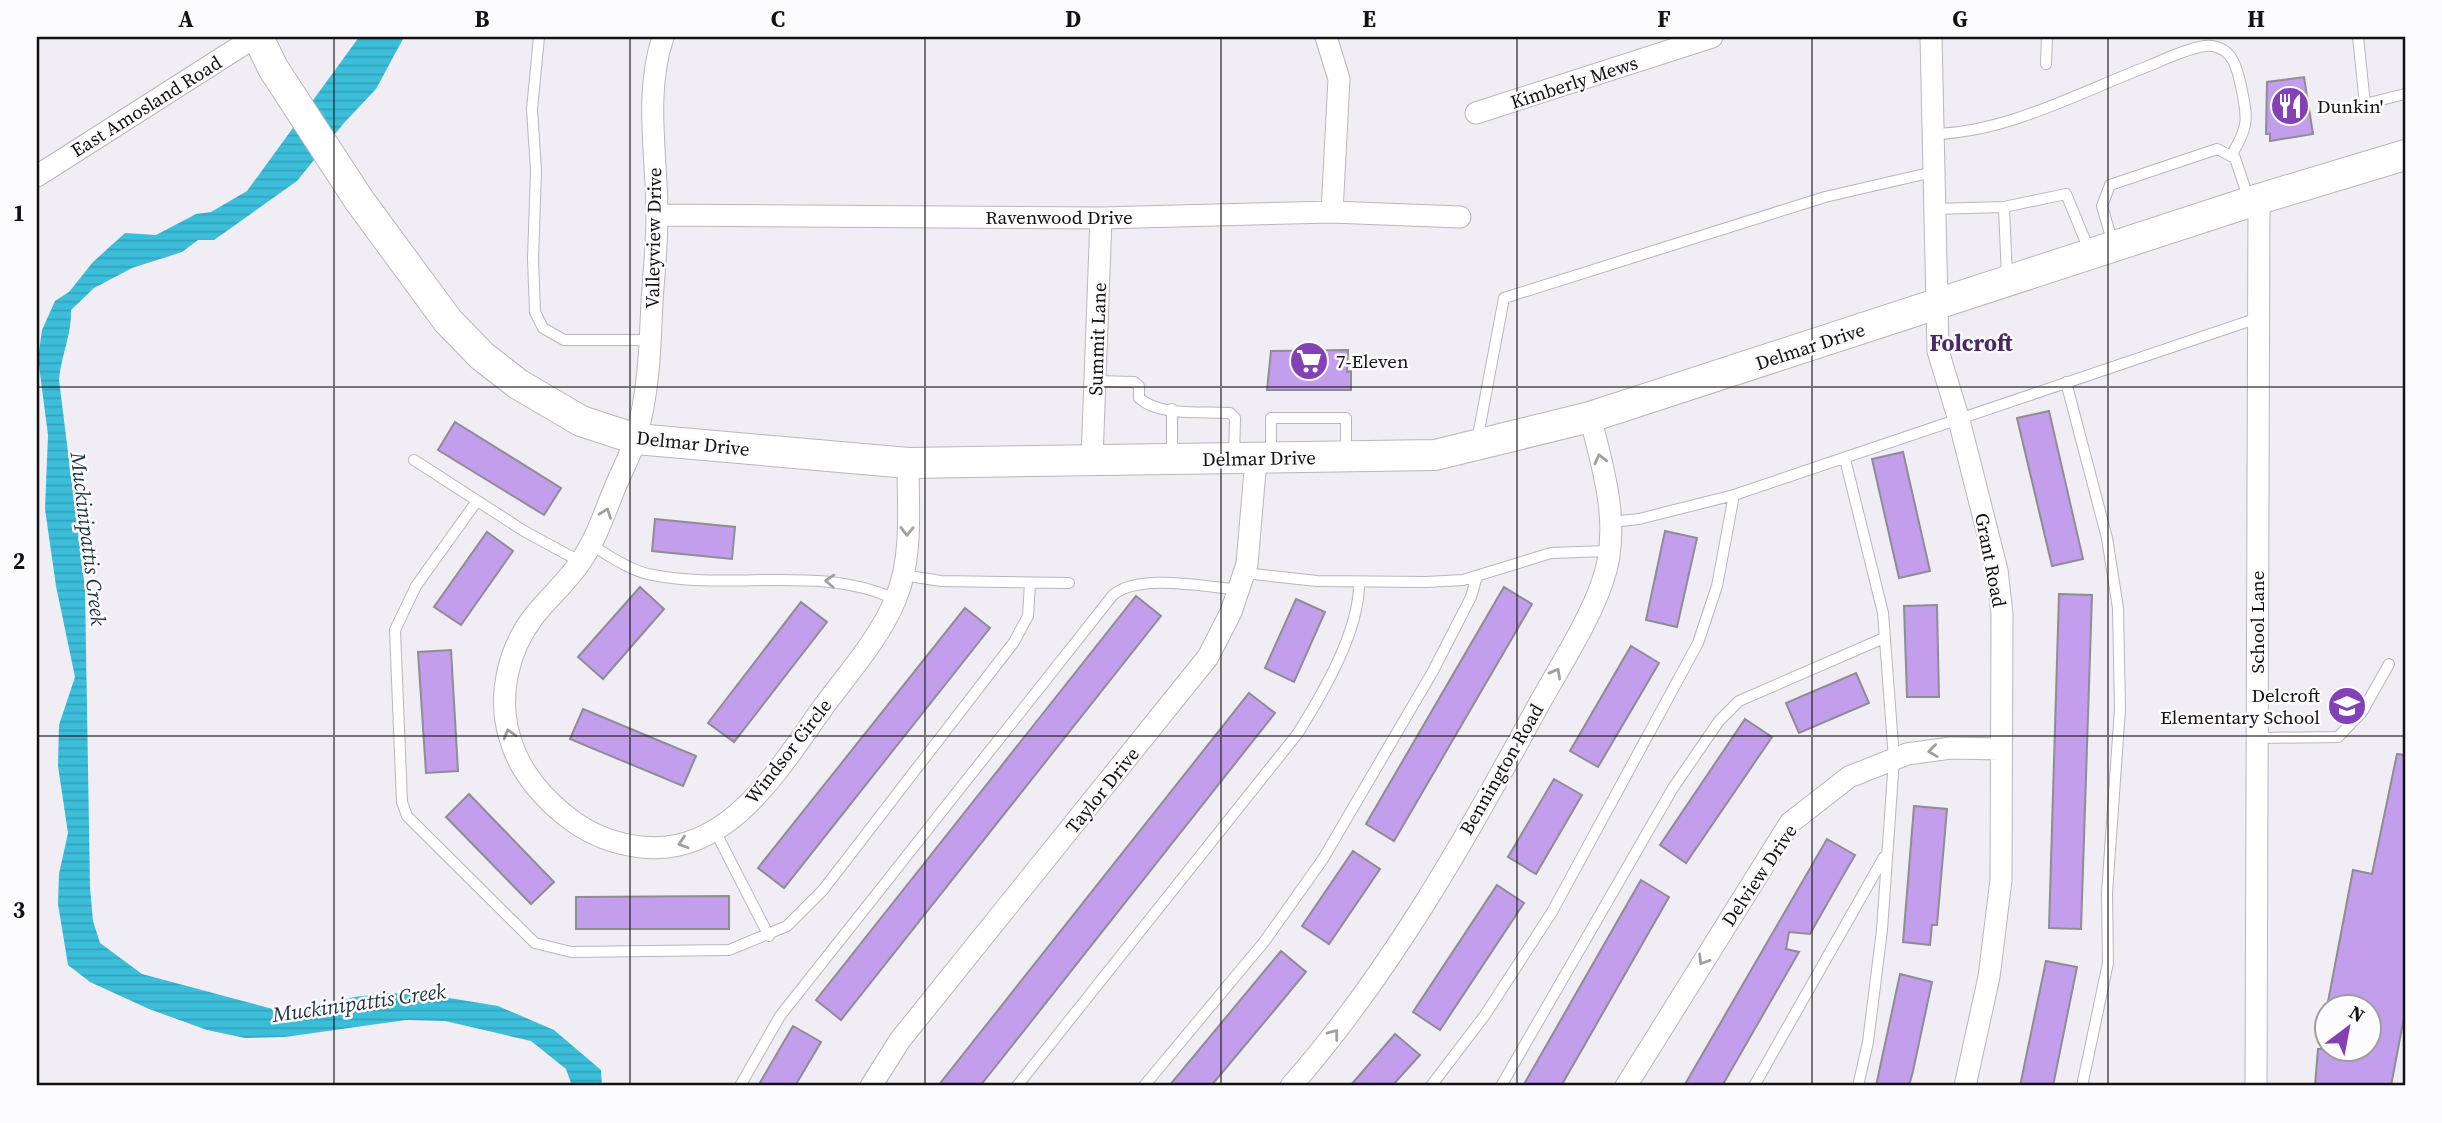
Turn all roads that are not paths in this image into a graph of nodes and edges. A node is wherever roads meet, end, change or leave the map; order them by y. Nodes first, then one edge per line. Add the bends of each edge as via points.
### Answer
1 (257, 37) edge
2 (538, 37) edge
3 (663, 37) edge
4 (1326, 37) edge
5 (1712, 37) edge
6 (1931, 37) edge
7 (2047, 37) edge
8 (2358, 37) edge
9 (2046, 64) dead end
10 (2405, 94) edge
11 (1476, 113) dead end
12 (1932, 134) junction
13 (2405, 155) edge
14 (2231, 156) junction
15 (1933, 172) junction
16 (37, 176) edge
17 (2254, 201) junction
18 (2004, 207) junction
19 (1934, 209) junction
20 (1332, 212) junction
21 (657, 215) junction
22 (1460, 217) dead end
23 (1101, 218) junction
24 (2103, 250) junction
25 (2007, 281) junction
26 (1936, 304) junction
27 (2258, 318) junction
28 (650, 340) junction
29 (1095, 381) junction
30 (2066, 382) junction
31 (1172, 409) junction
32 (1590, 417) junction
33 (1959, 420) junction
34 (636, 439) junction
35 (1476, 445) junction
36 (1346, 457) junction
37 (1092, 459) junction
38 (1172, 459) junction
39 (1254, 459) junction
40 (1845, 459) junction
41 (414, 460) dead end
42 (908, 463) junction
43 (1734, 495) junction
44 (477, 501) junction
45 (1611, 522) junction
46 (1608, 551) junction
47 (586, 553) junction
48 (903, 575) junction
49 (1477, 576) junction
50 (1242, 581) junction
51 (1359, 582) junction
52 (1030, 583) junction
53 (1069, 583) dead end
54 (895, 599) junction
55 (1884, 638) junction
56 (2389, 664) dead end
57 (2257, 738) junction
58 (2001, 749) junction
59 (1894, 759) junction
60 (715, 831) junction
61 (1886, 854) junction
62 (769, 936) junction
63 (740, 1086) edge
64 (872, 1086) edge
65 (1017, 1086) edge
66 (1144, 1086) edge
67 (1291, 1086) edge
68 (1431, 1086) edge
69 (1501, 1086) edge
70 (1626, 1086) edge
71 (1754, 1086) edge
72 (1858, 1086) edge
73 (1965, 1086) edge
74 (2082, 1086) edge
75 (2256, 1086) edge

1 - 16 street, East Amosland Road
1 - 34 street, Delmar Drive via 405,266 448,321 518,384 581,421
2 - 28 lane via 531,108 538,320 564,340
3 - 21 street, Valleyview Drive via 654,66 652,103
4 - 20 street via 1339,92
5 - 11 street, Kimberly Mews
6 - 12 street, Grant Road
7 - 9 lane
8 - 10 lane via 2365,104
12 - 14 lane via 1996,125 2210,46 2227,51 2234,62 2249,120
12 - 15 street, Grant Road
13 - 17 street, Delmar Drive
14 - 17 lane
14 - 24 lane via 2217,149 2110,185 2102,206
15 - 19 street, Grant Road
15 - 35 lane via 1825,197 1504,298
17 - 24 street, Delmar Drive
17 - 27 street, School Lane
18 - 19 lane
18 - 24 lane via 2066,194
18 - 25 lane
19 - 26 street, Grant Road
20 - 22 street, Ravenwood Drive
20 - 23 street, Ravenwood Drive
21 - 23 street, Ravenwood Drive
21 - 28 street, Valleyview Drive
23 - 29 street, Summit Lane
24 - 25 street, Delmar Drive
25 - 26 street, Delmar Drive
26 - 32 street, Delmar Drive
26 - 33 street, Grant Road via 1938,352
27 - 30 lane
27 - 57 street, School Lane
28 - 34 street, Valleyview Drive via 648,387
29 - 31 lane via 1134,382 1139,386 1139,398
29 - 37 street, Summit Lane
30 - 33 lane
30 - 74 lane via 2107,538 2118,608 2120,709 2108,963
31 - 38 lane
31 - 39 lane via 1230,413
32 - 35 street, Delmar Drive
45 -> 32 street, Bennington Road
33 - 40 lane
33 - 58 street, Grant Road via 1997,570 2002,614
34 - 42 street, Delmar Drive
47 -> 34 street, Windsor Circle
35 - 36 street, Delmar Drive via 1435,455
36 - 39 street, Delmar Drive
36 - 39 lane via 1346,418 1271,418
37 - 38 street, Delmar Drive
37 - 42 street, Delmar Drive
38 - 39 street, Delmar Drive
39 - 50 street, Taylor Drive
40 - 43 lane
40 - 55 lane via 1883,613
41 - 44 lane
42 -> 48 street, Windsor Circle
43 - 45 lane
43 - 68 lane via 1717,586 1698,643 1552,912 1485,1015
44 - 47 lane
44 - 62 lane via 416,586 395,630 402,802 407,816 535,943 552,950 729,950
45 - 46 street, Bennington Road
46 - 49 lane via 1551,553
67 -> 46 street, Bennington Road via 1384,968 1513,752 1603,583
54 -> 47 lane via 838,581 653,576
60 -> 47 street, Windsor Circle via 667,849 603,839 565,816 524,771 511,743 504,716 513,654 533,617
48 - 52 lane via 941,581
48 - 54 street, Windsor Circle
49 - 51 lane
49 - 66 lane via 1433,671 1323,859 1264,942
50 - 51 lane
50 - 63 lane via 1124,586 1113,595 780,1016
50 - 64 street, Taylor Drive via 1208,657 900,1040
51 - 65 lane via 1356,614 1298,733
52 - 53 lane
52 - 62 lane via 1028,616 1014,642 823,890 787,926
54 - 60 street, Windsor Circle via 874,639 776,772 738,814
55 - 59 lane
55 - 69 lane via 1739,701 1719,721 1673,788
56 - 57 lane via 2362,712 2338,737
57 - 75 street, School Lane
58 -> 59 street, Delview Drive via 1951,748
58 - 73 street, Grant Road via 2001,880 1989,977
59 - 61 lane
59 -> 70 street, Delview Drive via 1849,777 1790,823
60 - 62 lane
61 - 71 lane
61 - 72 lane via 1882,930

